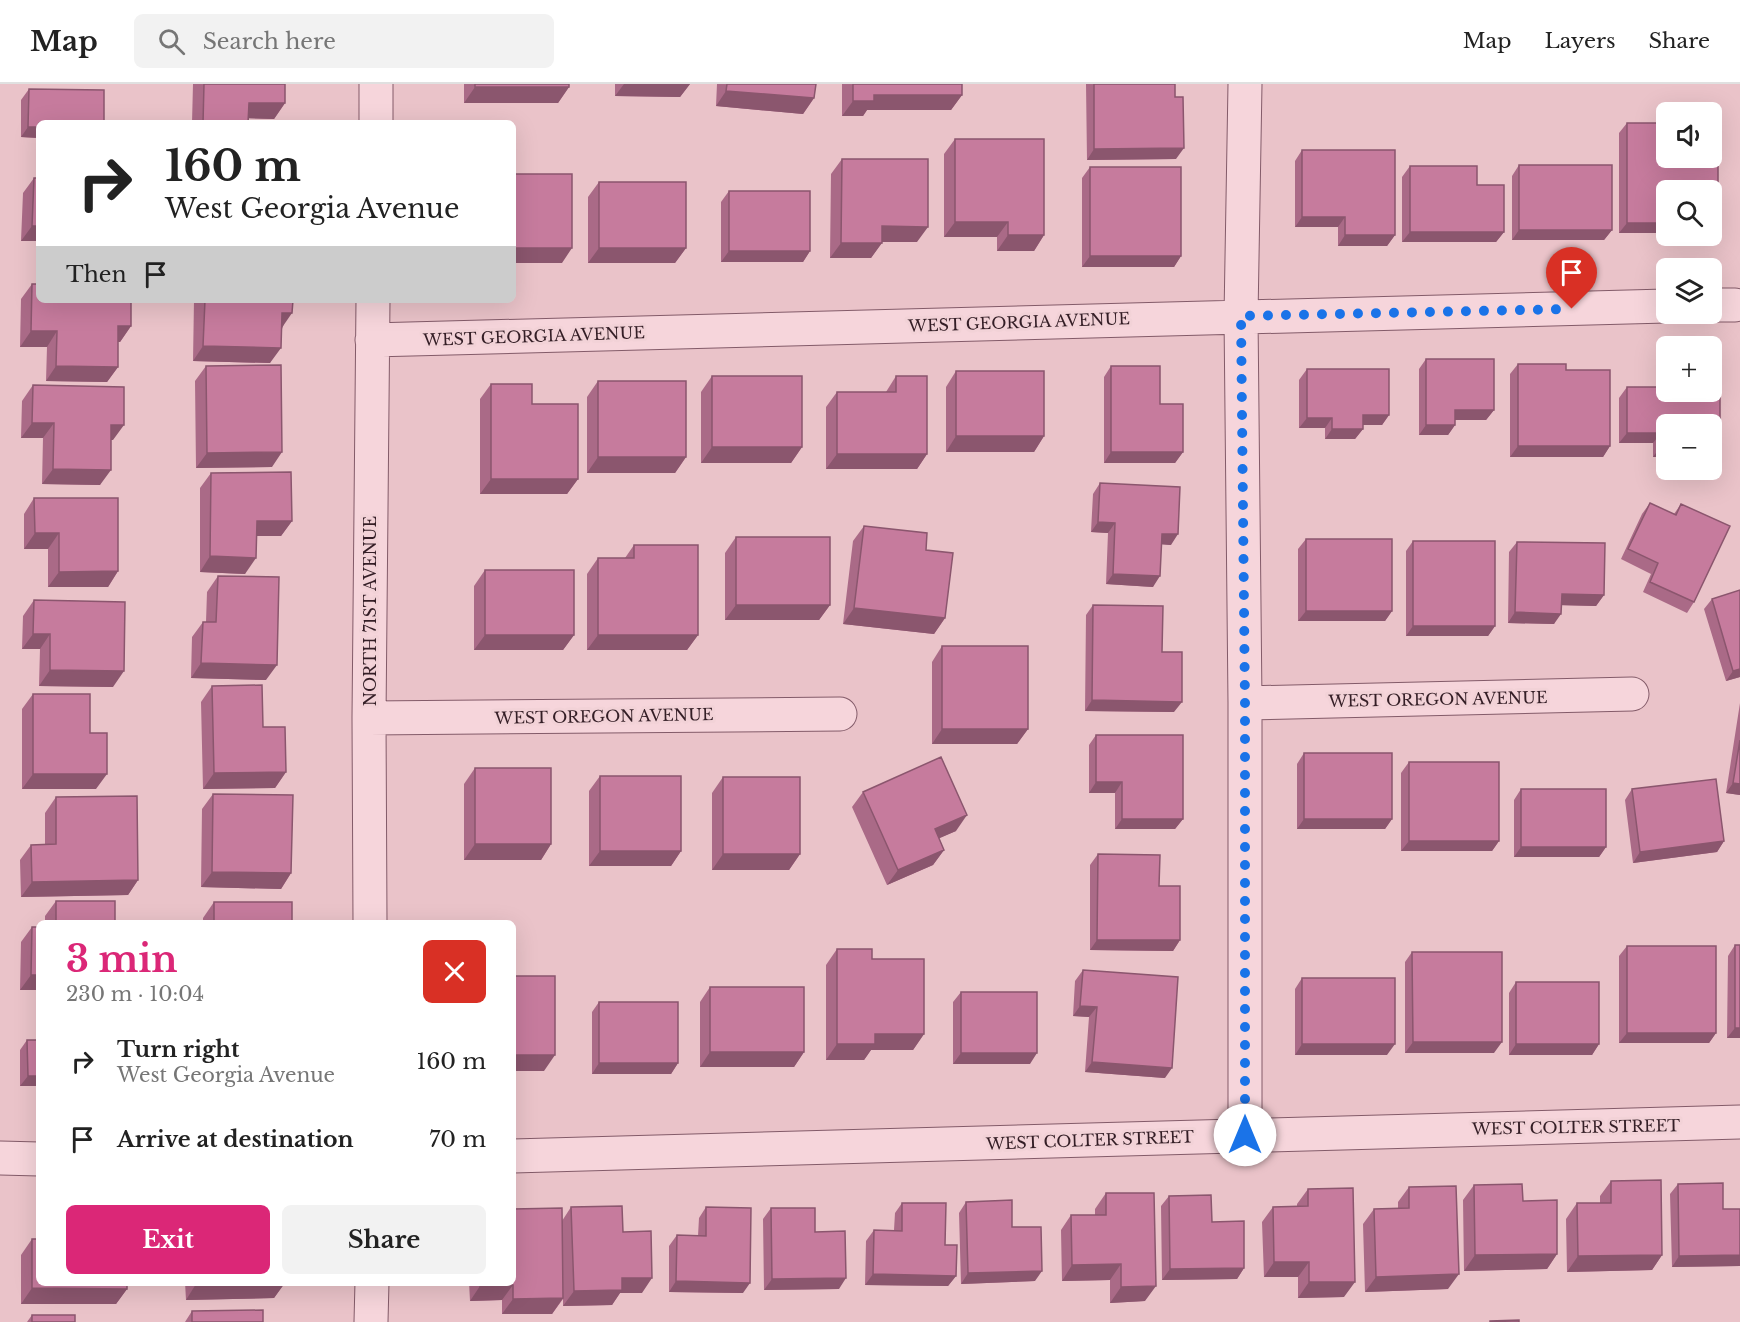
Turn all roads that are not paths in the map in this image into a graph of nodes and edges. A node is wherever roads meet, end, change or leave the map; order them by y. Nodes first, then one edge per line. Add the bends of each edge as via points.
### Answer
1 (376, 84) edge
2 (1245, 84) edge
3 (376, 120) edge
4 (373, 303) edge
5 (1656, 306) edge
6 (1241, 316) junction
7 (372, 340) junction
8 (1632, 694) dead end
9 (1245, 703) junction
10 (840, 714) dead end
11 (369, 718) junction
12 (370, 920) edge
13 (1740, 1122) edge
14 (1245, 1135) junction
15 (516, 1156) edge
16 (0, 1158) edge
17 (36, 1159) edge
18 (372, 1286) edge
19 (371, 1322) edge

1 - 3 street
2 - 6 street
4 - 7 street, NORTH 71ST AVENUE
5 - 6 street, WEST GEORGIA AVENUE
6 - 7 street, WEST GEORGIA AVENUE
6 - 9 street
7 - 11 street, NORTH 71ST AVENUE
8 - 9 street, WEST OREGON AVENUE
9 - 14 street
10 - 11 street, WEST OREGON AVENUE
11 - 12 street, NORTH 71ST AVENUE
13 - 14 street, WEST COLTER STREET
14 - 15 street, WEST COLTER STREET
16 - 17 street
18 - 19 street

